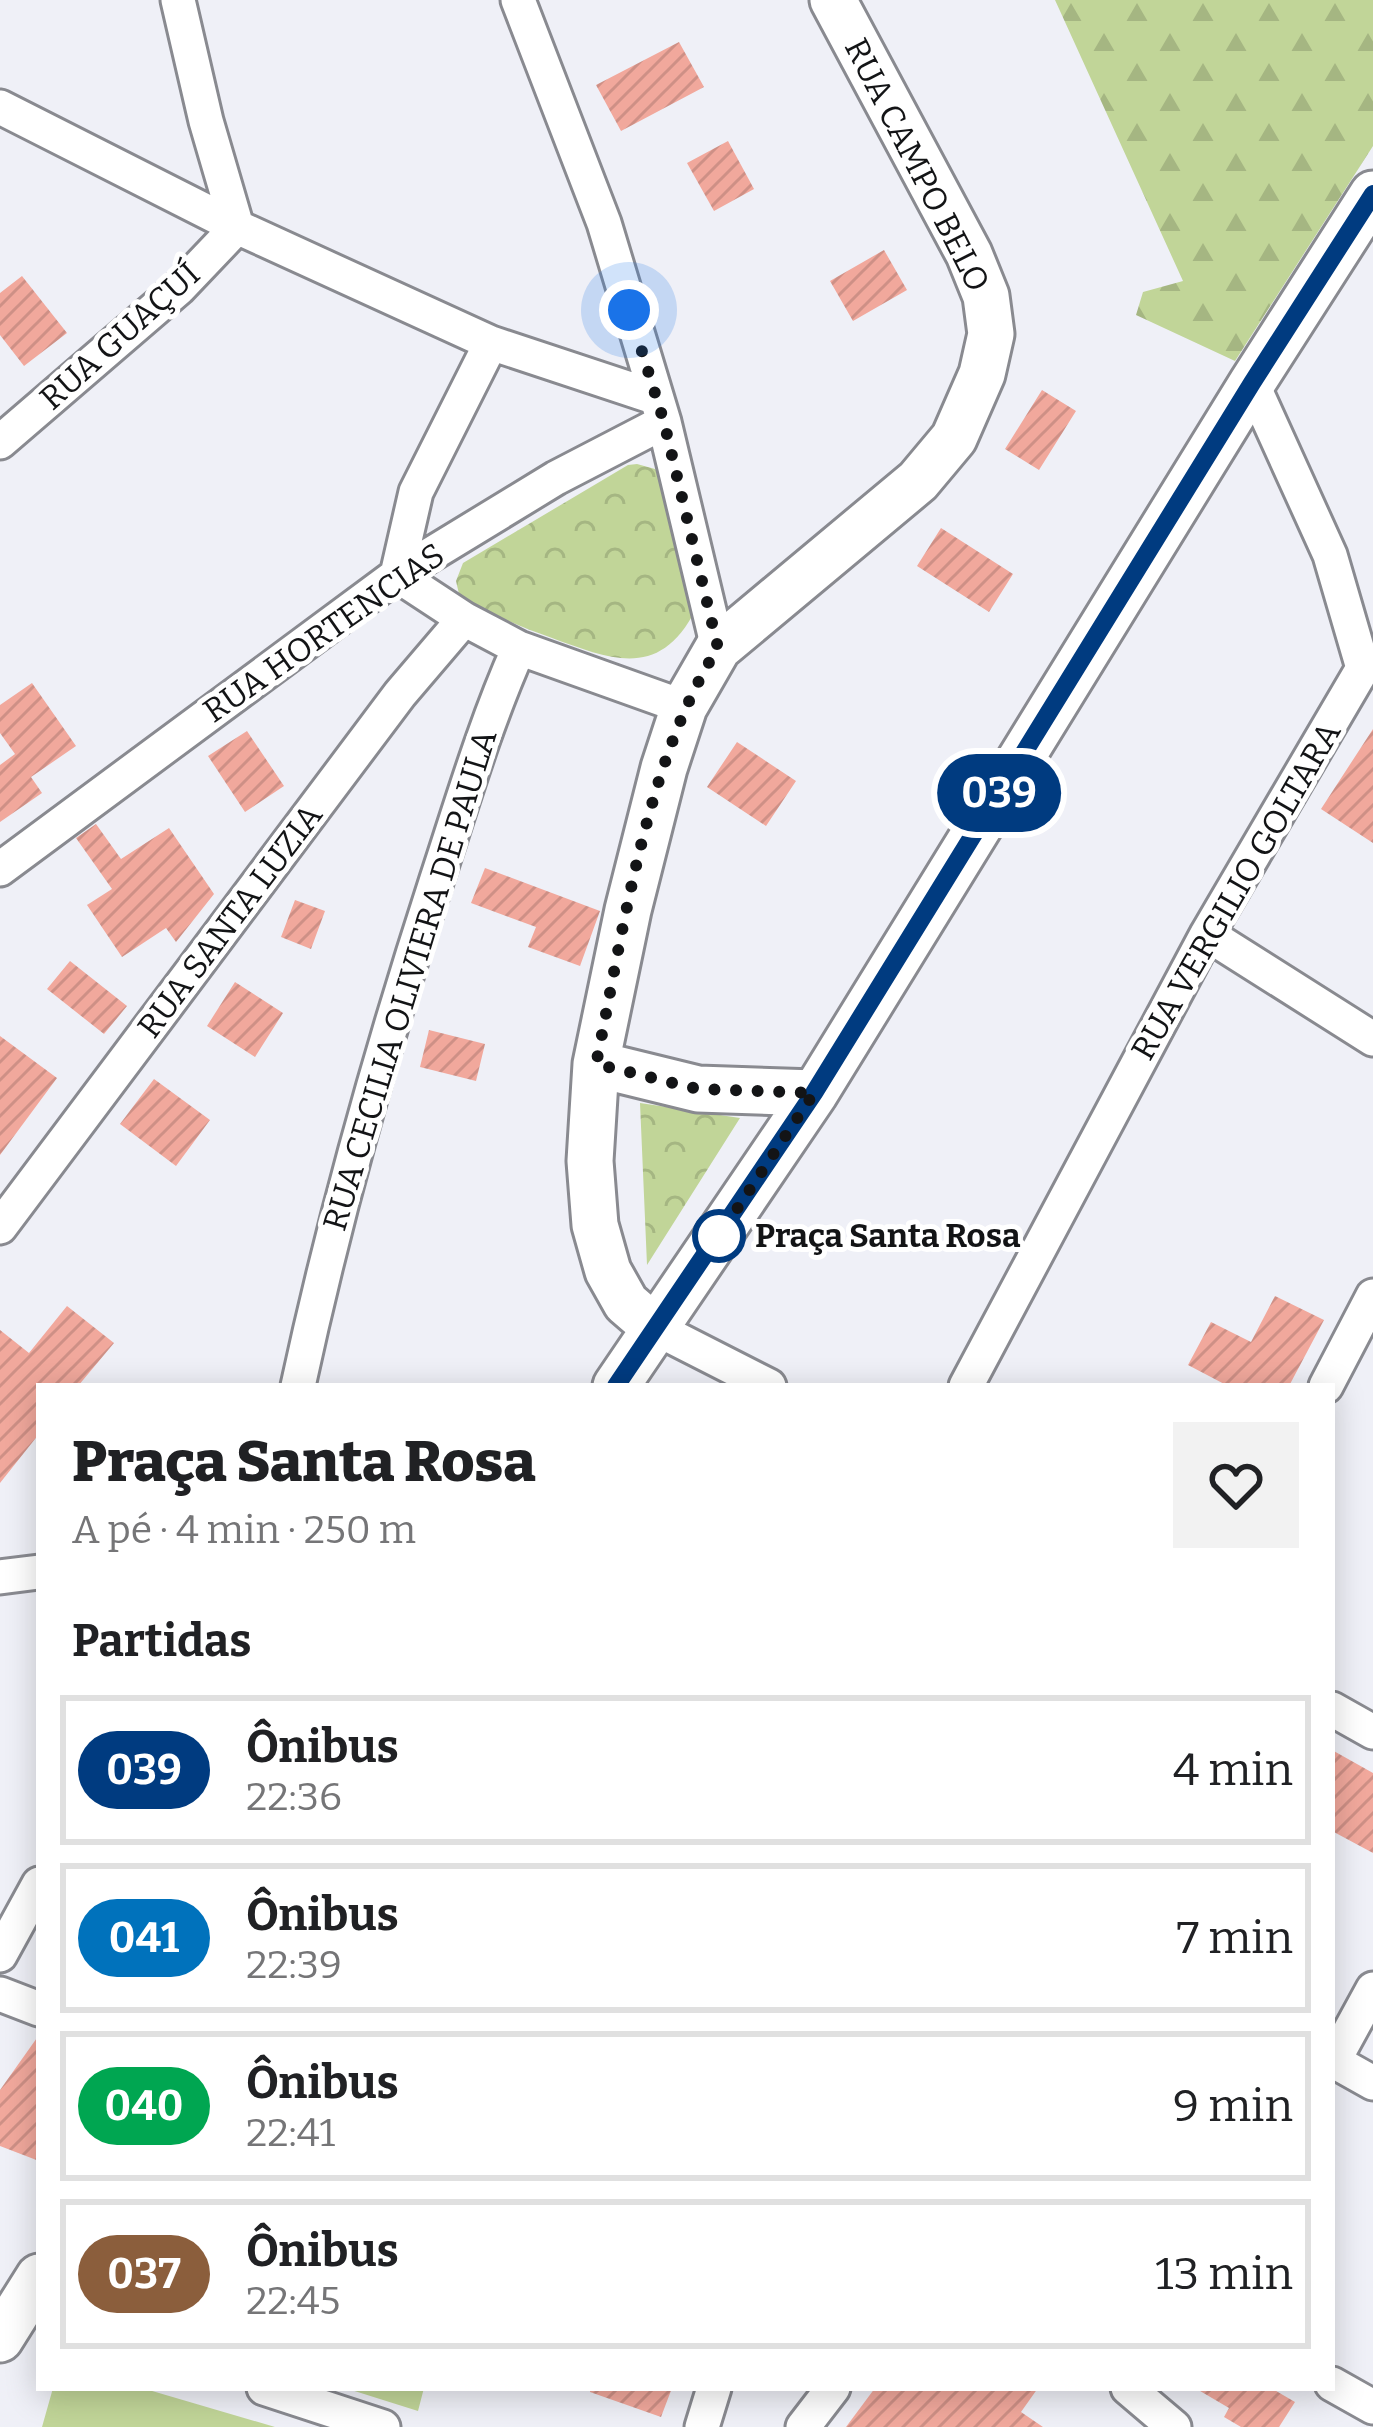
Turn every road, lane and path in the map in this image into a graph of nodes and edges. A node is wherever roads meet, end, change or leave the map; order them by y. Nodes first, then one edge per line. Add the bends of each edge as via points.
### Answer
1 (178, 0) edge
2 (518, 0) edge
3 (833, 0) edge
4 (0, 107) edge
5 (1373, 194) edge
6 (237, 227) junction
7 (491, 343) junction
8 (1252, 383) junction
9 (659, 410) junction
10 (0, 442) edge
11 (397, 575) junction
12 (464, 619) junction
13 (519, 648) junction
14 (718, 648) junction
15 (1368, 670) edge
16 (684, 706) junction
17 (0, 869) edge
18 (1208, 934) junction
19 (1373, 1039) edge
20 (596, 1064) junction
21 (814, 1093) junction
22 (0, 1227) edge
23 (1373, 1296) edge
24 (655, 1328) junction
25 (299, 1383) edge
26 (618, 1383) edge
27 (763, 1383) edge
28 (968, 1383) edge
29 (1328, 1383) edge
30 (36, 1572) edge
31 (0, 1576) edge
32 (1335, 1711) edge
33 (1373, 1732) edge
34 (36, 1889) edge
35 (0, 1955) edge
36 (1373, 1989) edge
37 (0, 1994) edge
38 (36, 2008) edge
39 (1335, 2057) edge
40 (1335, 2064) edge
41 (1373, 2083) edge
42 (1335, 2386) edge
43 (273, 2391) edge
44 (713, 2391) edge
45 (831, 2391) edge
46 (1373, 2407) edge
47 (383, 2427) edge
48 (702, 2427) edge
49 (803, 2427) edge

1 - 6 street
2 - 9 street via 604,224
3 - 14 street, RUA CAMPO BELO via 969,254 991,334 954,437 918,481
4 - 6 street
5 - 8 street
6 - 7 street
6 - 10 street, RUA GUAÇUÍ
7 - 9 street
7 - 11 street via 416,492
8 - 15 street, RUA VERGILIO GOLTARA via 1330,555
8 - 21 street
9 - 11 street, RUA HORTENCIAS
9 - 14 street
11 - 12 street
11 - 17 street, RUA HORTENCIAS
12 - 13 street
12 - 22 street, RUA SANTA LUZIA
13 - 16 street
13 - 25 street, RUA CECILIA OLIVIERA DE PAULA via 392,1016
14 - 16 street, RUA CAMPO BELO
15 - 18 street, RUA VERGILIO GOLTARA
16 - 20 street, RUA CAMPO BELO
18 - 19 street
18 - 28 street, RUA VERGILIO GOLTARA
20 - 21 street via 698,1089
20 - 24 street, RUA CAMPO BELO via 595,1225 626,1303
21 - 24 street
23 - 29 street
24 - 26 street
24 - 27 street
30 - 31 street
32 - 33 street
34 - 35 street
36 - 39 street
37 - 38 street
40 - 41 street
42 - 46 street
43 - 47 street
44 - 48 street
45 - 49 street

